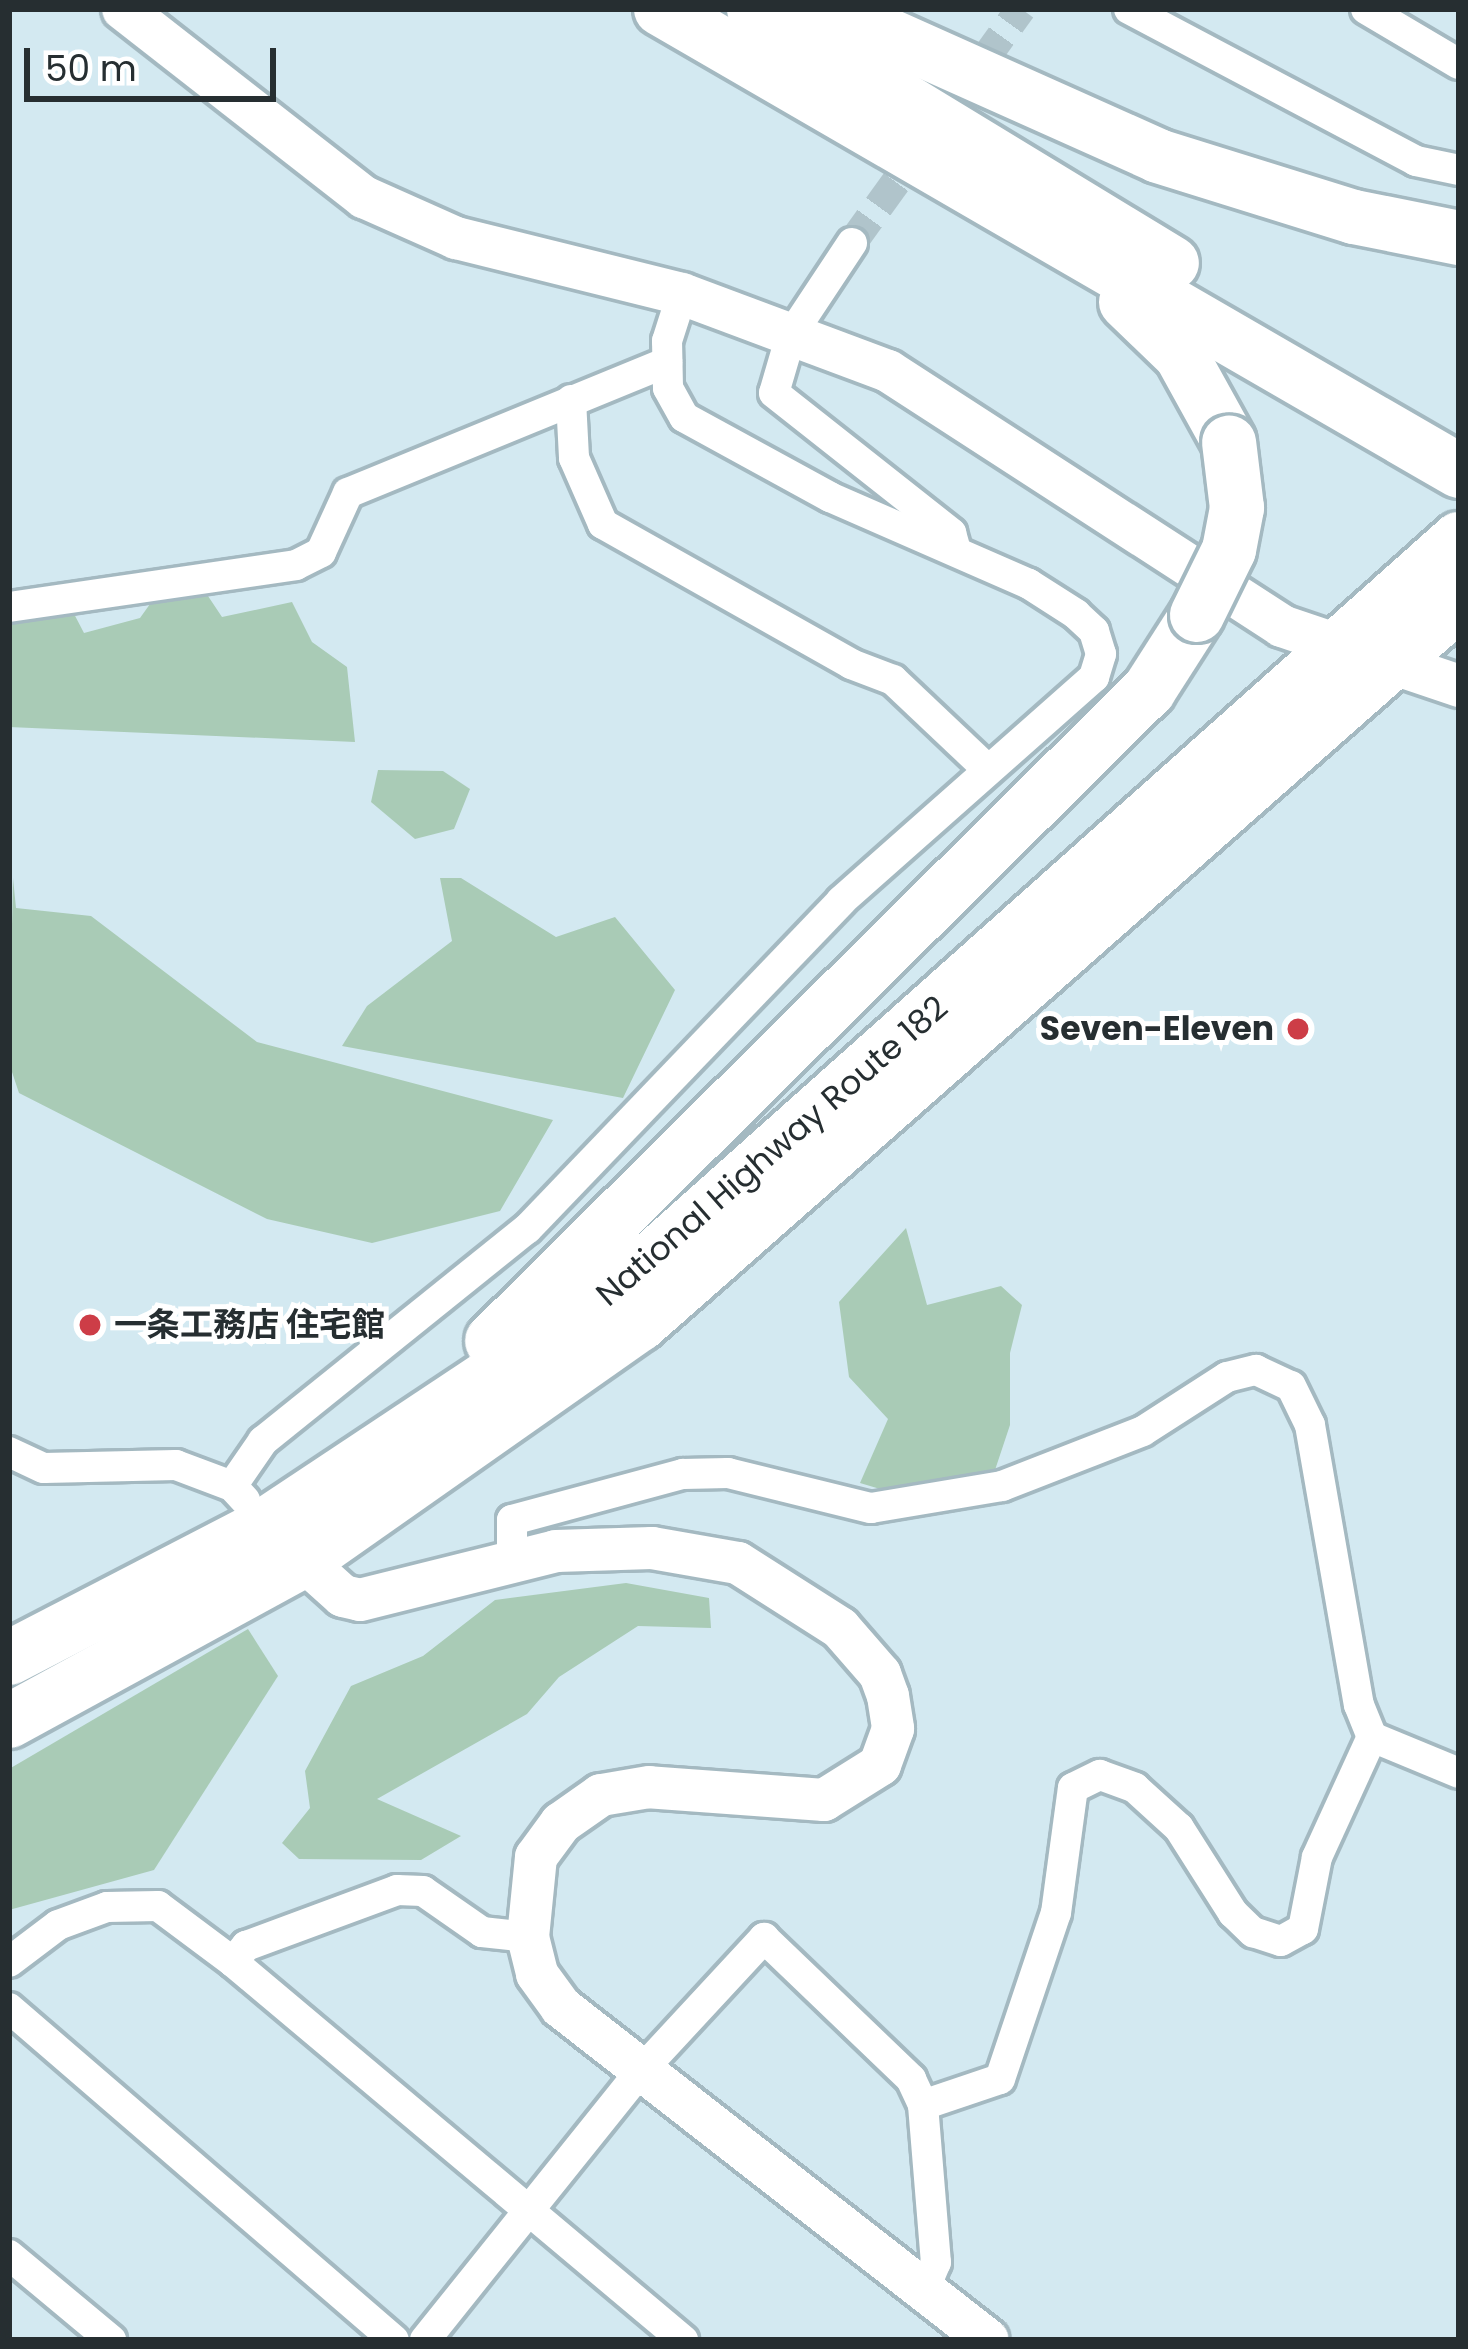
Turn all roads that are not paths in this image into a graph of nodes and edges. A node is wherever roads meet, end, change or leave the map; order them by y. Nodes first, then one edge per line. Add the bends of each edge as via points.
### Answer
1 (123, 9) edge
2 (618, 9) edge
3 (661, 9) edge
4 (754, 9) edge
5 (830, 9) edge
6 (1130, 9) edge
7 (1366, 9) edge
8 (1459, 64) edge
9 (1459, 170) edge
10 (1459, 238) edge
11 (852, 243) tunnel mouth
12 (682, 294) junction
13 (791, 335) junction
14 (668, 362) junction
15 (571, 400) junction
16 (1444, 445) edge
17 (1459, 539) edge
18 (957, 553) junction
19 (1459, 603) edge
20 (9, 607) edge
21 (1338, 644) junction
22 (1392, 661) junction
23 (1459, 686) edge
24 (987, 769) junction
25 (10, 1461) edge
26 (267, 1524) junction
27 (512, 1561) junction
28 (9, 1658) edge
29 (9, 1721) edge
30 (1372, 1737) junction
31 (1459, 1773) edge
32 (529, 1937) junction
33 (9, 1962) edge
34 (233, 1962) junction
35 (9, 2008) edge
36 (640, 2072) junction
37 (923, 2105) junction
38 (530, 2209) junction
39 (9, 2254) edge
40 (924, 2290) junction
41 (111, 2340) edge
42 (394, 2340) edge
43 (425, 2340) edge
44 (683, 2340) edge
45 (988, 2340) edge

1 - 12 street via 364,197 456,238
2 - 26 highway, bridge via 1141,310 1181,356 1229,442 1237,508 1228,550 1149,690 522,1318
3 - 16 highway
4 - 16 highway
5 - 10 highway via 1158,156 1354,217
6 - 9 street via 1416,160
7 - 8 street
11 - 13 street
12 - 13 street
12 - 14 street
13 - 18 street via 774,393 951,533
13 - 21 street via 888,371 1246,605
14 - 15 street
14 - 18 street via 668,388 684,416 830,497
15 - 20 street via 348,493 321,552 296,565
15 - 24 street via 574,458 603,524 892,680
17 - 21 highway, National Highway Route 182
18 - 24 street via 1076,614 1094,631 1101,654 1070,704 1015,739
19 - 22 highway, National Highway Route 182
21 - 22 street
21 - 26 highway, National Highway Route 182 via 609,1297
22 - 23 street
22 - 26 highway, National Highway Route 182 via 640,1324
24 - 26 street via 928,832 841,901 527,1229 263,1441
25 - 26 street via 44,1468 176,1465
26 - 27 street via 360,1600
26 - 28 highway, National Highway Route 182
26 - 29 highway, National Highway Route 182
27 - 30 street via 512,1520 683,1474 728,1473 871,1508 1002,1486 1144,1431 1227,1377 1256,1370 1291,1386 1310,1425 1359,1706
27 - 32 street via 601,1546 738,1563 840,1628 880,1673 893,1729 880,1765 824,1800 649,1787 602,1796 561,1823 536,1857
30 - 31 street
30 - 37 street via 1317,1857 1303,1929 1281,1941 1253,1932 1233,1913 1179,1828 1135,1787 1100,1775 1073,1788 1057,1912 1000,2078
32 - 34 street via 482,1932 423,1891 397,1890 246,1946
32 - 36 street via 537,1974 561,2007
33 - 34 street via 58,1925 106,1907 158,1906
34 - 38 street
35 - 42 street
36 - 37 street via 764,1938 911,2079
36 - 38 street
36 - 40 street
37 - 40 street via 936,2262
38 - 43 street
38 - 44 street
39 - 41 street
40 - 45 street

